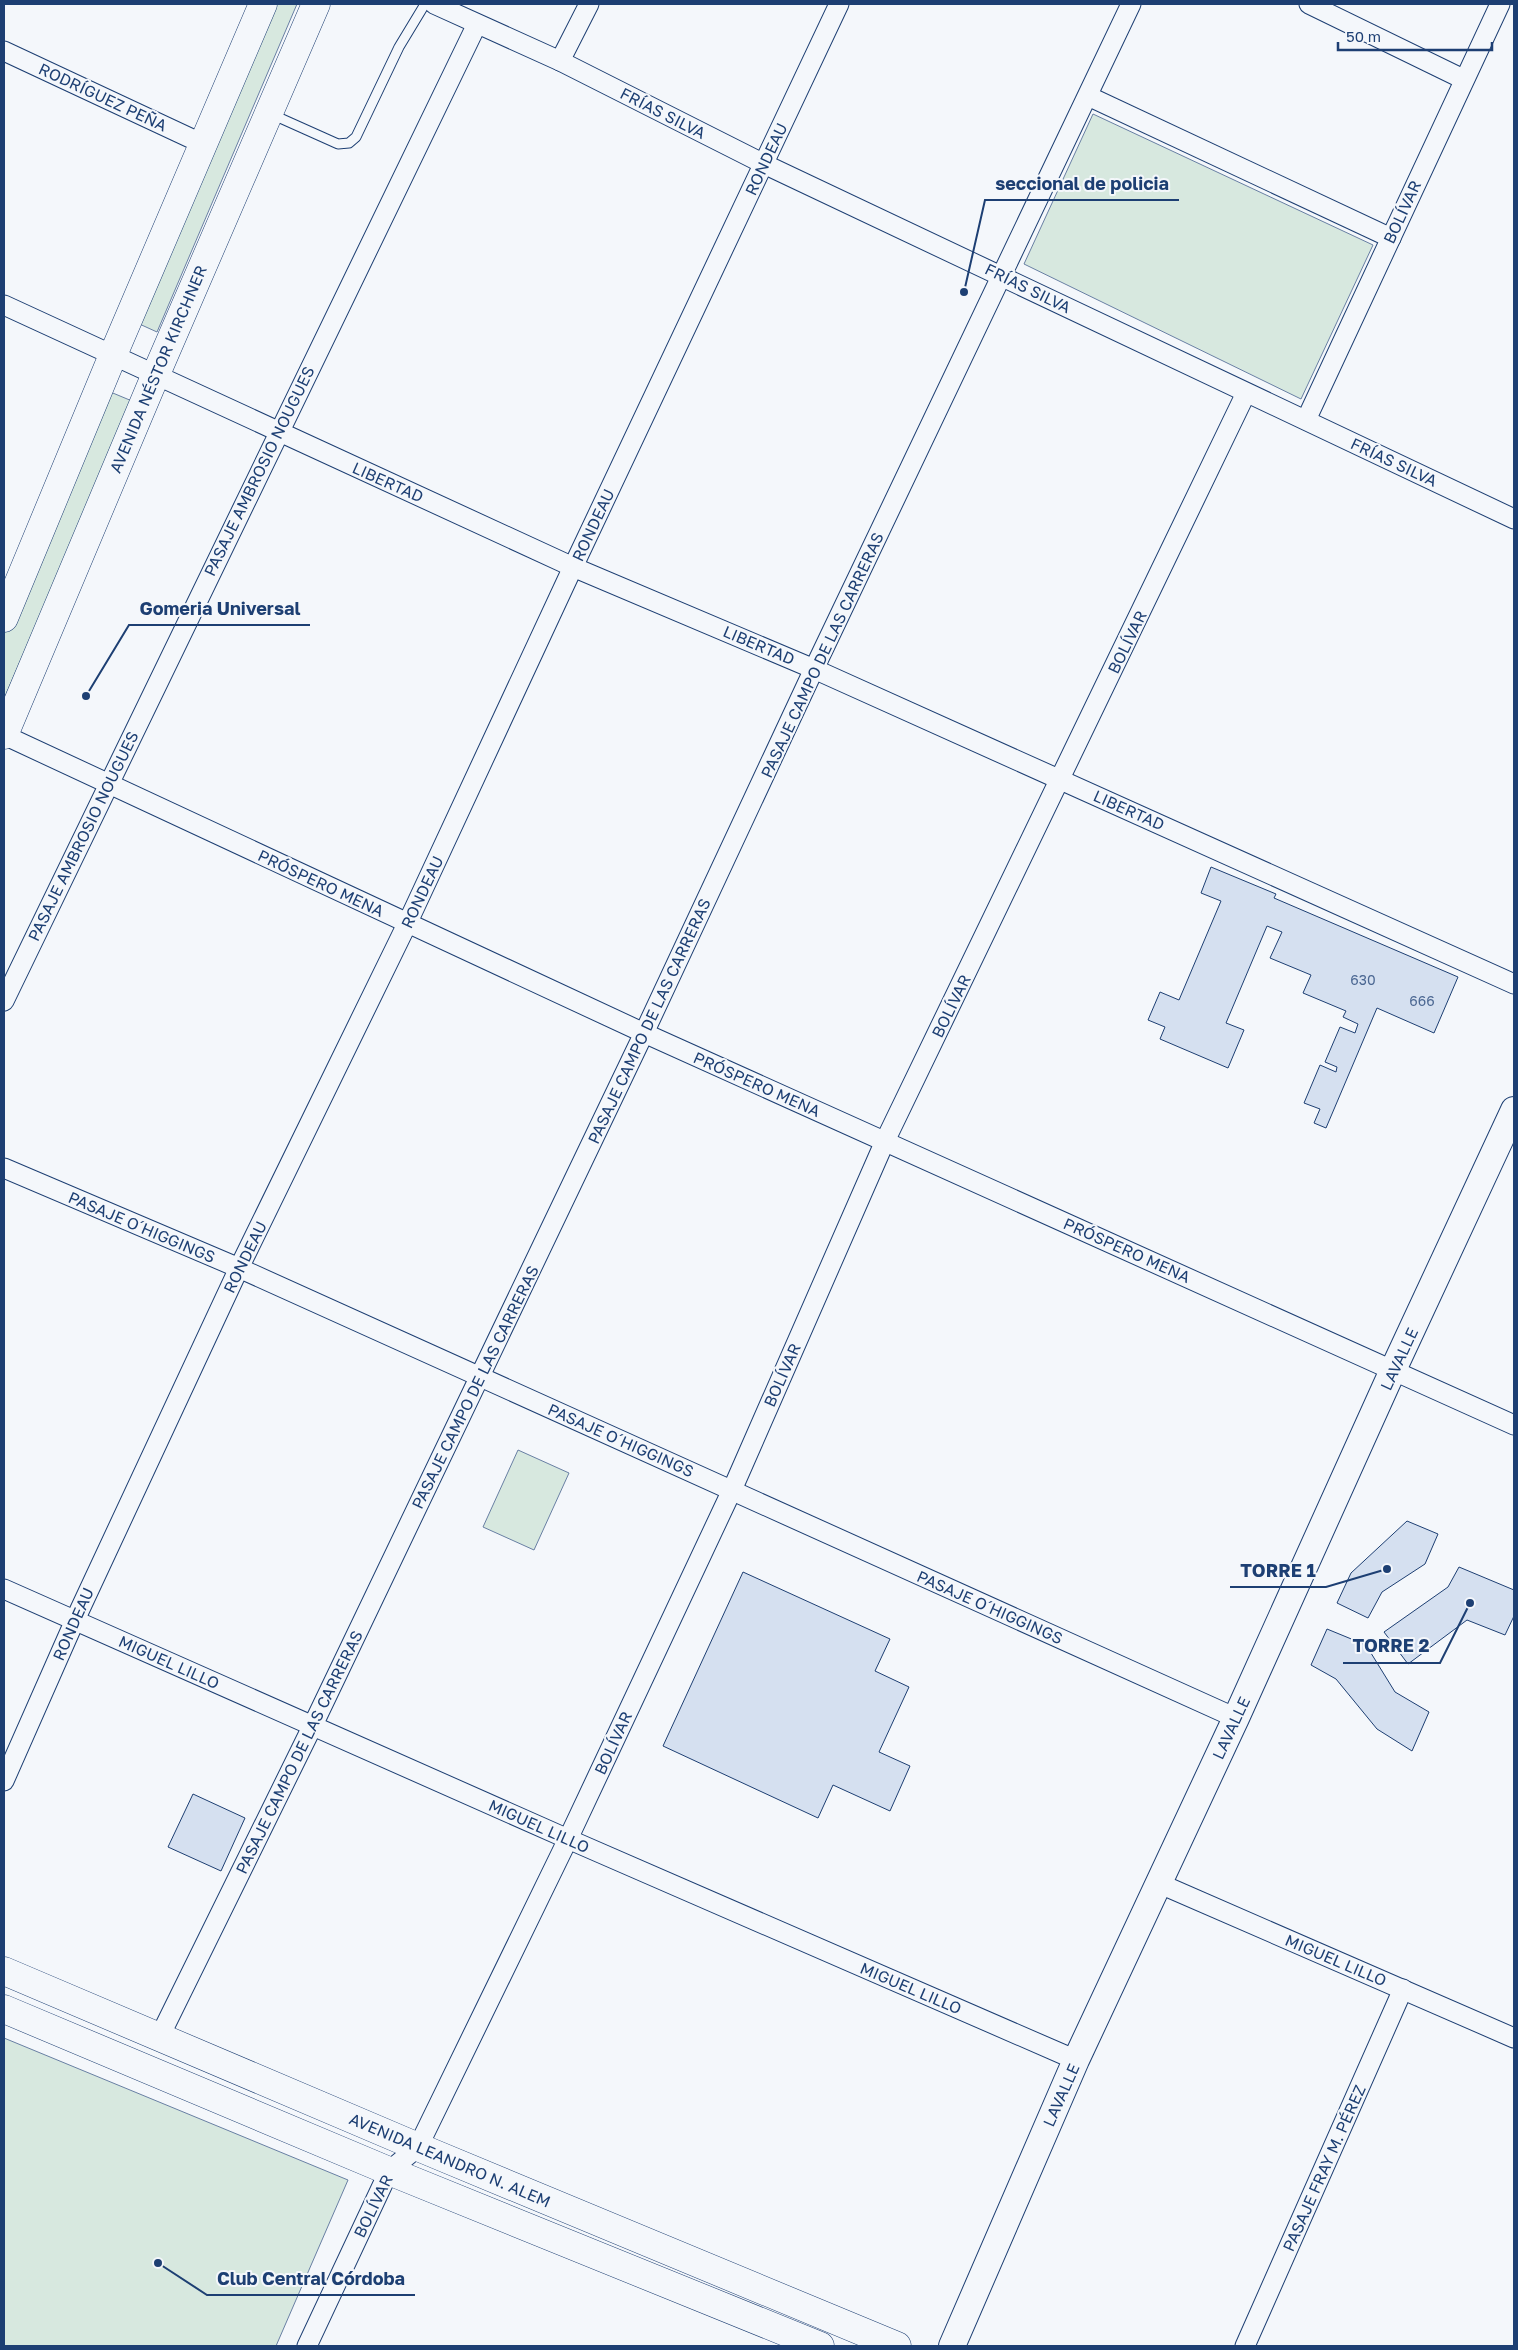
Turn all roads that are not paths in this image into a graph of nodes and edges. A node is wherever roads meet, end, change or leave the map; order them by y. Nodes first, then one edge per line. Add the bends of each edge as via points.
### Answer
1 (263, 4) edge
2 (316, 4) edge
3 (425, 4) edge
4 (434, 4) edge
5 (589, 4) edge
6 (840, 4) edge
7 (1131, 4) edge
8 (1309, 4) edge
9 (1500, 4) edge
10 (477, 24) junction
11 (4, 51) edge
12 (560, 62) junction
13 (1464, 79) junction
14 (1088, 96) junction
15 (268, 113) junction
16 (203, 144) junction
17 (764, 164) junction
18 (1391, 238) junction
19 (1003, 276) junction
20 (4, 305) edge
21 (113, 355) junction
22 (156, 374) junction
23 (1246, 393) junction
24 (1306, 420) junction
25 (278, 432) junction
26 (1514, 519) edge
27 (573, 566) junction
28 (4, 618) edge
29 (814, 669) junction
30 (4, 735) edge
31 (1061, 779) junction
32 (109, 783) junction
33 (407, 924) junction
34 (1514, 984) edge
35 (4, 1001) edge
36 (644, 1033) junction
37 (1514, 1110) edge
38 (885, 1141) junction
39 (4, 1168) edge
40 (239, 1268) junction
41 (1393, 1370) junction
42 (480, 1376) junction
43 (1514, 1425) edge
44 (732, 1490) junction
45 (4, 1589) edge
46 (75, 1620) junction
47 (1236, 1718) junction
48 (313, 1725) junction
49 (4, 1781) edge
50 (568, 1839) junction
51 (1158, 1884) junction
52 (4, 1971) edge
53 (1403, 1989) junction
54 (4, 2009) edge
55 (160, 2036) junction
56 (1514, 2038) edge
57 (1076, 2060) junction
58 (418, 2147) junction
59 (389, 2171) junction
60 (877, 2343) edge
61 (307, 2346) edge
62 (820, 2346) edge
63 (952, 2346) edge
64 (1245, 2346) edge

1 - 16 main road
2 - 15 main road, AVENIDA NÉSTOR KIRCHNER
3 - 15 lane via 399,47 356,137 349,143 338,144
4 - 10 street, FRÍAS SILVA
5 - 12 street
6 - 17 street, RONDEAU
7 - 14 street, PASAJE CAMPO DE LAS CARRERAS
8 - 13 street
9 - 13 street, BOLÍVAR
10 - 12 street, FRÍAS SILVA
10 - 25 street, PASAJE AMBROSIO NOUGUES
11 - 16 street, RODRÍGUEZ PEÑA
12 - 17 street, FRÍAS SILVA
13 - 18 street, BOLÍVAR
14 - 18 street
14 - 19 street, PASAJE CAMPO DE LAS CARRERAS
15 - 22 main road, AVENIDA NÉSTOR KIRCHNER
16 - 21 main road
17 - 19 street, FRÍAS SILVA
17 - 27 street, RONDEAU
18 - 24 street, BOLÍVAR
19 - 23 street, FRÍAS SILVA
19 - 29 street, PASAJE CAMPO DE LAS CARRERAS
20 - 21 street, LIBERTAD
21 - 22 street, LIBERTAD
21 - 28 main road
22 - 25 street, LIBERTAD
22 - 30 main road, AVENIDA NÉSTOR KIRCHNER
23 - 24 street, FRÍAS SILVA
23 - 31 street, BOLÍVAR
24 - 26 street, FRÍAS SILVA
25 - 27 street, LIBERTAD
25 - 32 street, PASAJE AMBROSIO NOUGUES
27 - 29 street, LIBERTAD
27 - 33 street, RONDEAU
29 - 31 street, LIBERTAD
29 - 36 street, PASAJE CAMPO DE LAS CARRERAS
30 - 32 street, PRÓSPERO MENA
31 - 34 street, LIBERTAD
31 - 38 street, BOLÍVAR
32 - 33 street, PRÓSPERO MENA
32 - 35 street, PASAJE AMBROSIO NOUGUES
33 - 36 street, PRÓSPERO MENA
33 - 40 street, RONDEAU
36 - 38 street, PRÓSPERO MENA
36 - 42 street, PASAJE CAMPO DE LAS CARRERAS
37 - 41 street, LAVALLE
38 - 41 street, PRÓSPERO MENA
38 - 44 street, BOLÍVAR
39 - 40 street, PASAJE O´HIGGINGS
40 - 42 street, PASAJE O´HIGGINGS
40 - 46 street, RONDEAU
41 - 43 street, PRÓSPERO MENA
41 - 47 street, LAVALLE
42 - 44 street, PASAJE O´HIGGINGS
42 - 48 street, PASAJE CAMPO DE LAS CARRERAS
44 - 47 street, PASAJE O´HIGGINGS
44 - 50 street, BOLÍVAR
45 - 46 street, MIGUEL LILLO
46 - 48 street, MIGUEL LILLO
46 - 49 street, RONDEAU
47 - 51 street, LAVALLE
48 - 50 street, MIGUEL LILLO
48 - 55 street, PASAJE CAMPO DE LAS CARRERAS
50 - 57 street, MIGUEL LILLO
50 - 58 street, BOLÍVAR
51 - 53 street, MIGUEL LILLO
51 - 57 street, LAVALLE
52 - 55 main road, AVENIDA LEANDRO N. ALEM
53 - 56 street, MIGUEL LILLO
53 - 64 street, PASAJE FRAY M. PÉREZ
54 - 59 main road, AVENIDA LEANDRO N. ALEM
55 - 58 main road, AVENIDA LEANDRO N. ALEM
57 - 63 street, LAVALLE
58 - 59 street, BOLÍVAR
58 - 60 main road, AVENIDA LEANDRO N. ALEM
59 - 61 street, BOLÍVAR
59 - 62 main road, AVENIDA LEANDRO N. ALEM

